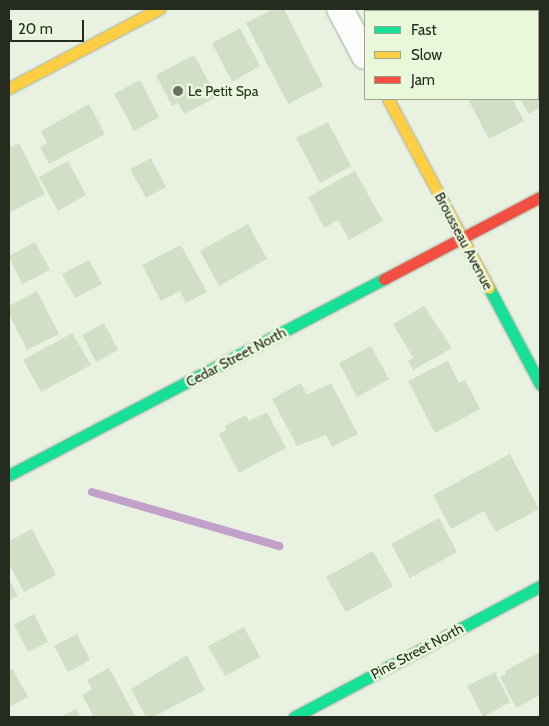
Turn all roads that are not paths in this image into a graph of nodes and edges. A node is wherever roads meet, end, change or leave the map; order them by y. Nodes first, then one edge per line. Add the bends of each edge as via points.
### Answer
1 (159, 9) edge
2 (340, 9) edge
3 (364, 54) edge
4 (9, 88) edge
5 (389, 100) edge
6 (540, 197) edge
7 (463, 239) junction
8 (540, 384) edge
9 (9, 475) edge
10 (540, 586) edge
11 (294, 717) edge

1 - 4 street
2 - 3 street
5 - 7 street, Brousseau Avenue
6 - 7 street, Cedar Street North
7 - 8 street, Brousseau Avenue
7 - 9 street, Cedar Street North
10 - 11 street, Pine Street North

